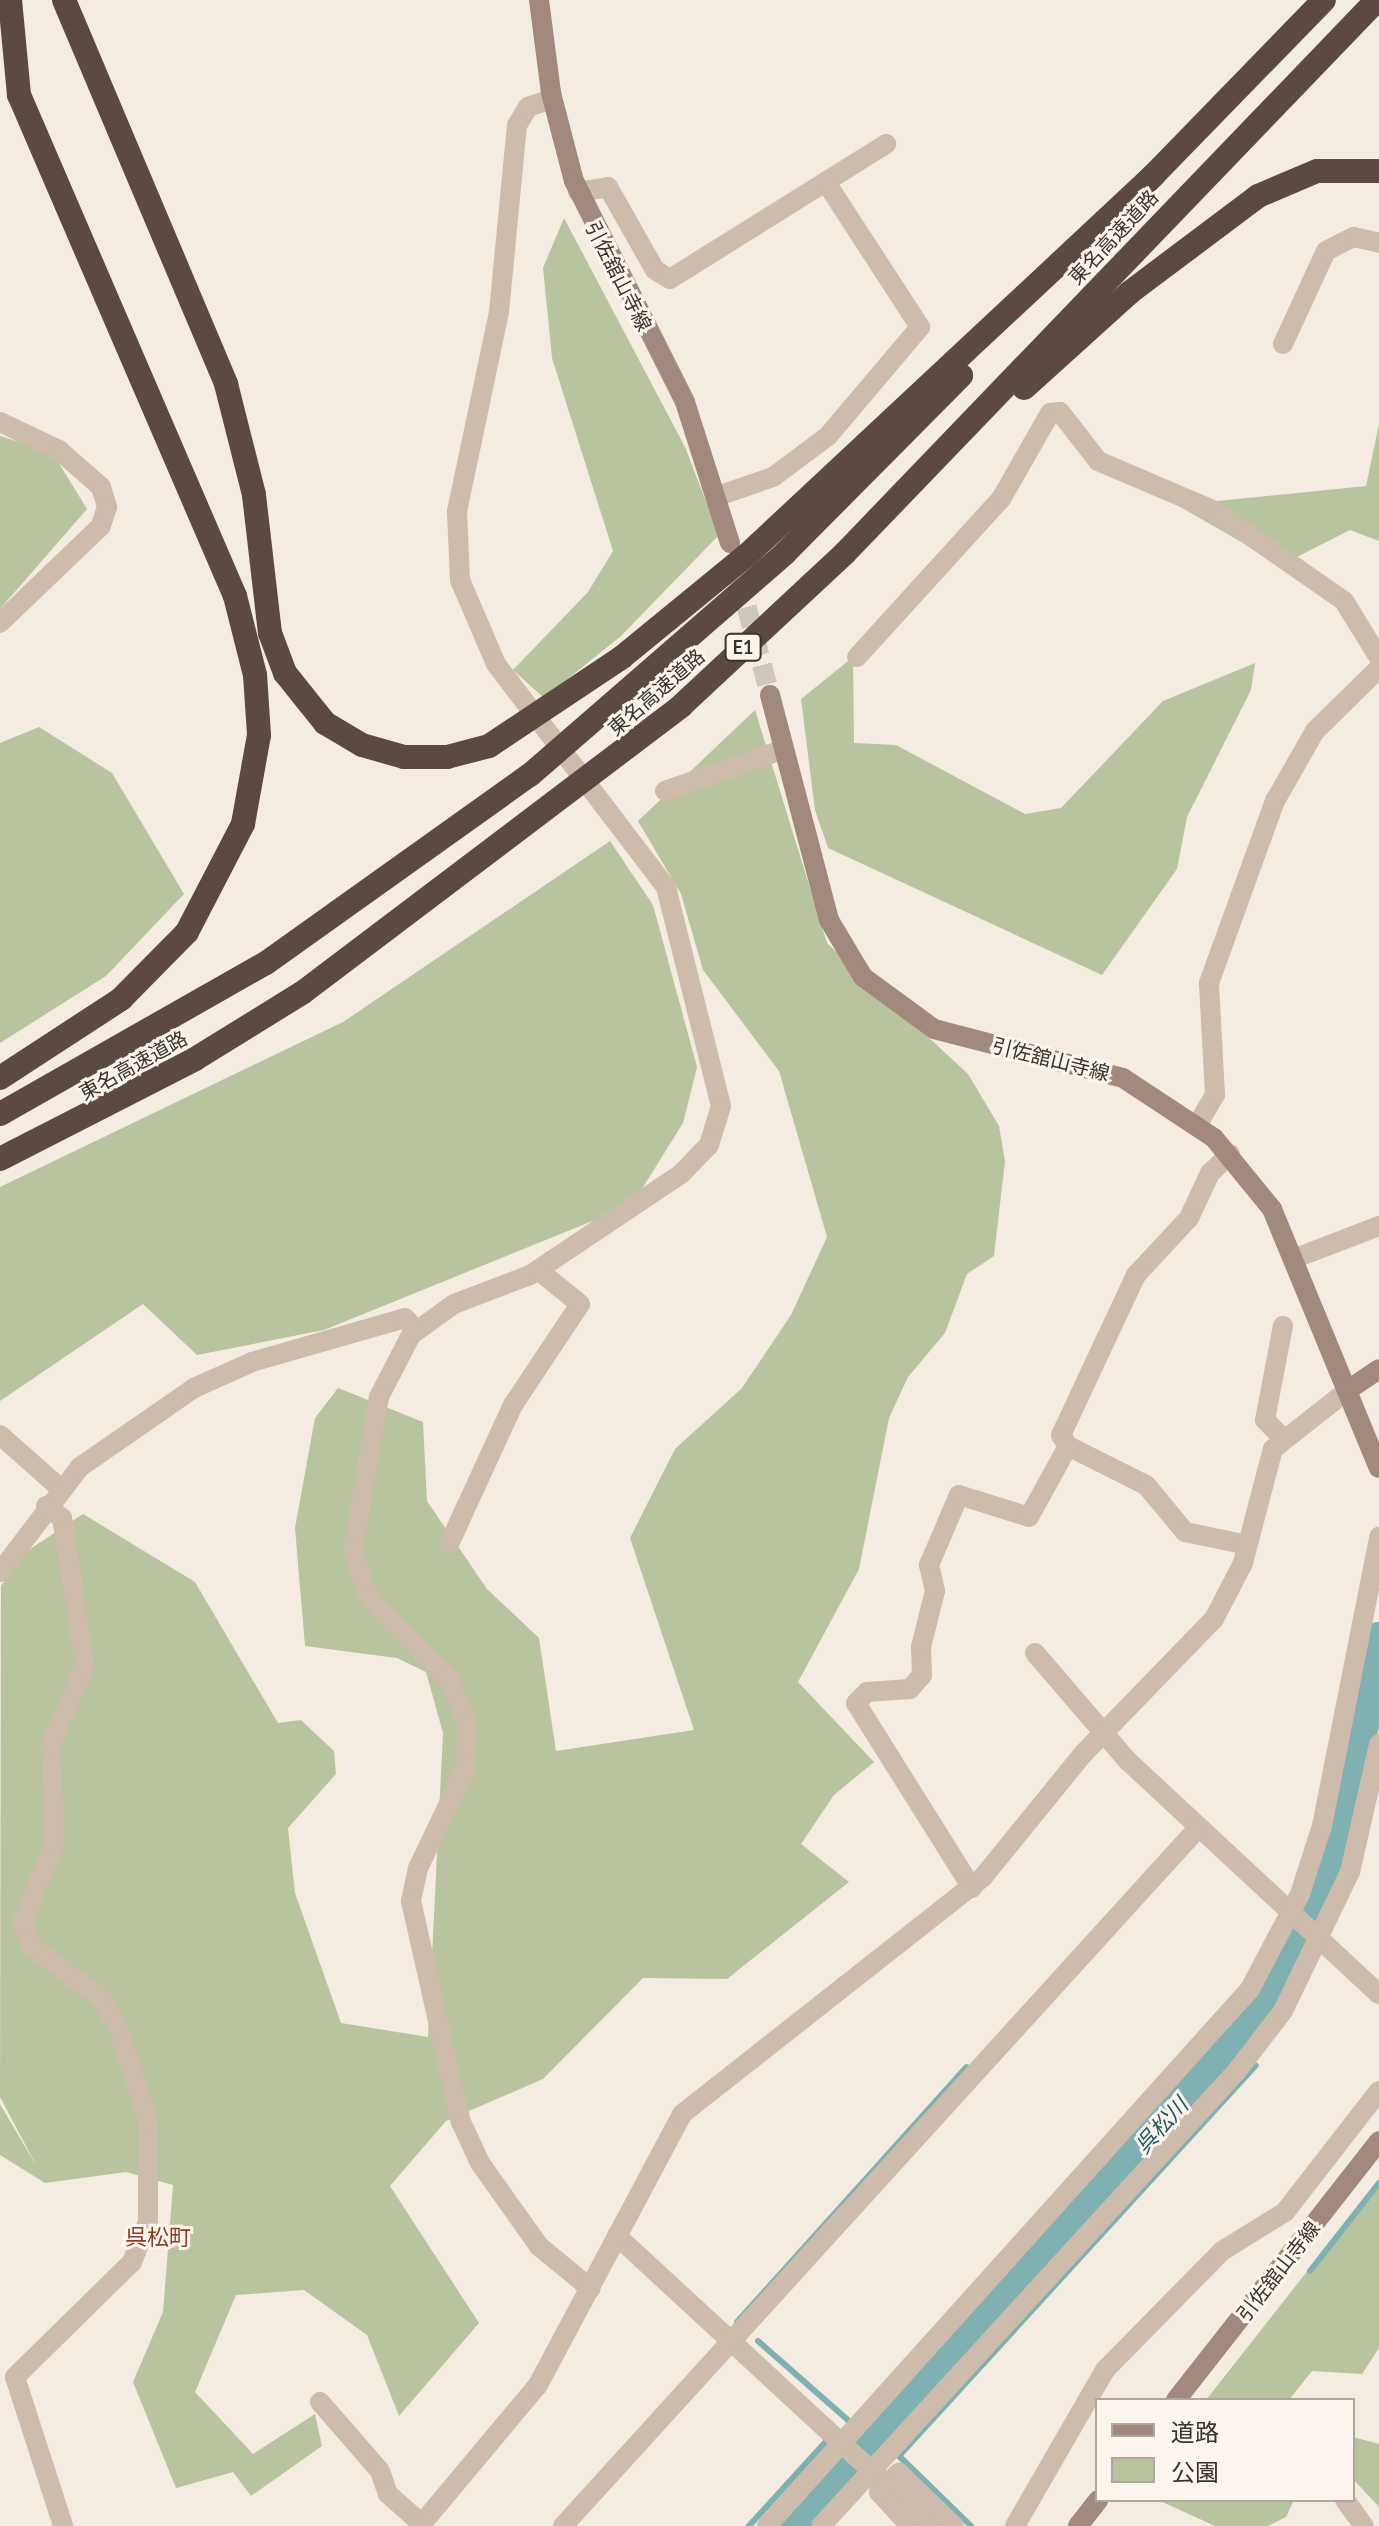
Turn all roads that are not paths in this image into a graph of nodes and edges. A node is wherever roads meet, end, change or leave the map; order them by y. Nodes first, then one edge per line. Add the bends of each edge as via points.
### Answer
1 (10, 0) edge
2 (64, 0) edge
3 (539, 0) edge
4 (1324, 0) edge
5 (1377, 0) edge
6 (552, 99) junction
7 (886, 144) dead end
8 (1379, 171) edge
9 (1154, 175) junction
10 (826, 182) junction
11 (578, 192) junction
12 (1379, 243) edge
13 (1283, 344) dead end
14 (0, 422) edge
15 (718, 496) junction
16 (730, 543) dead end
17 (845, 553) junction
18 (0, 623) edge
19 (857, 657) dead end
20 (1379, 658) edge
21 (1379, 668) edge
22 (770, 695) tunnel mouth
23 (784, 749) junction
24 (665, 791) dead end
25 (0, 1078) edge
26 (0, 1114) edge
27 (1198, 1124) junction
28 (1230, 1154) junction
29 (0, 1159) edge
30 (1379, 1226) edge
31 (1293, 1259) junction
32 (538, 1270) junction
33 (1283, 1326) dead end
34 (416, 1330) junction
35 (1379, 1369) edge
36 (1348, 1390) junction
37 (0, 1435) edge
38 (1282, 1437) junction
39 (1068, 1446) junction
40 (1379, 1468) edge
41 (60, 1488) junction
42 (46, 1506) junction
43 (1379, 1537) edge
44 (449, 1544) dead end
45 (1248, 1545) junction
46 (0, 1572) edge
47 (1035, 1653) dead end
48 (1105, 1735) junction
49 (1379, 1744) edge
50 (1199, 1827) junction
51 (972, 1888) junction
52 (1294, 1916) junction
53 (1320, 1940) junction
54 (1379, 1994) edge
55 (1379, 2091) edge
56 (1379, 2141) edge
57 (617, 2236) junction
58 (591, 2289) junction
59 (734, 2338) junction
60 (7, 2373) edge
61 (1178, 2398) edge
62 (320, 2402) dead end
63 (847, 2442) junction
64 (878, 2471) junction
65 (1096, 2502) edge
66 (1346, 2502) edge
67 (421, 2525) edge
68 (63, 2526) edge
69 (563, 2526) edge
70 (767, 2526) edge
71 (821, 2526) edge
72 (910, 2526) edge
73 (931, 2526) edge
74 (954, 2526) edge
75 (1015, 2526) edge
76 (1078, 2526) edge
77 (1364, 2526) edge

1 - 25 highway via 19,95 235,596 255,675 259,735 238,838 187,932 121,999
2 - 9 highway via 226,384 254,495 270,633 285,673 325,723 362,745 404,757 447,757 489,746 621,658 747,555
3 - 6 main road, 引佐舘山寺線
4 - 9 highway, 東名高速道路 / E1
5 - 17 highway, 東名高速道路 / E1
6 - 11 main road, 引佐舘山寺線
6 - 32 street via 528,107 517,125 499,312 456,523 466,603 512,685 631,832 682,929 719,1079 719,1120 691,1166
7 - 10 street
8 - 17 highway via 1339,168 1296,177 1214,226 1101,316
9 - 26 highway, 東名高速道路 / E1 via 785,553 603,716 266,963
10 - 11 street via 670,279 655,270 608,187
10 - 15 street via 920,327 828,436 773,477
11 - 15 main road, 引佐舘山寺線 via 685,402
12 - 13 street via 1354,237 1326,251
14 - 18 street via 59,450 101,487 107,507 101,526
15 - 16 main road, 引佐舘山寺線
17 - 29 highway, 東名高速道路 / E1 via 681,706 382,938 195,1059
19 - 20 street via 1001,499 1050,413 1060,412 1098,461 1215,511 1352,608
21 - 27 street via 1315,731 1275,801 1209,983 1215,1095
22 - 23 main road, 引佐舘山寺線
23 - 24 street
23 - 27 main road, 引佐舘山寺線 via 829,920 878,993 955,1036 1123,1078
27 - 28 main road, 引佐舘山寺線
28 - 31 main road, 引佐舘山寺線 via 1263,1194
28 - 39 street via 1210,1173 1189,1218 1136,1275 1064,1421
30 - 31 street
31 - 36 main road, 引佐舘山寺線
32 - 34 street via 454,1304
32 - 44 street via 547,1284 580,1304 513,1405
33 - 38 street via 1287,1362 1265,1420
34 - 41 street via 405,1318 232,1369 125,1432
34 - 58 street via 383,1380 353,1550 366,1594 449,1679 467,1722 461,1783 415,1876 413,1933 445,2026 473,2150 546,2254
35 - 36 main road
36 - 38 street
36 - 40 main road, 引佐舘山寺線
37 - 41 street
38 - 45 street via 1266,1462
39 - 45 street via 1146,1485 1185,1532
39 - 51 street via 1029,1517 959,1495 929,1565 935,1586 921,1647 922,1675 910,1689 867,1692 856,1703
41 - 42 street
42 - 46 street
42 - 60 street via 62,1518 85,1666 51,1744 54,1843 22,1924 32,1947 101,1998 119,2029 148,2120 148,2222 132,2262
43 - 52 street via 1322,1826
45 - 48 street via 1214,1619
47 - 48 street
48 - 50 street
48 - 51 street
49 - 53 street via 1361,1835
50 - 52 street
50 - 59 street
51 - 57 street via 693,2103 665,2139
52 - 53 street
52 - 63 street via 1250,1989 1206,2046
53 - 54 street
53 - 64 street via 1236,2072
55 - 75 street via 1285,2212 1222,2251 1105,2370
56 - 61 main road, 引佐舘山寺線
57 - 58 street
57 - 59 street
58 - 67 street via 523,2406
59 - 63 street
59 - 69 street
60 - 68 street
62 - 67 street via 380,2471 388,2494
63 - 64 street
63 - 70 street
64 - 71 street
64 - 72 street via 879,2492
64 - 73 street
64 - 74 street via 899,2473
65 - 76 main road
66 - 77 street

